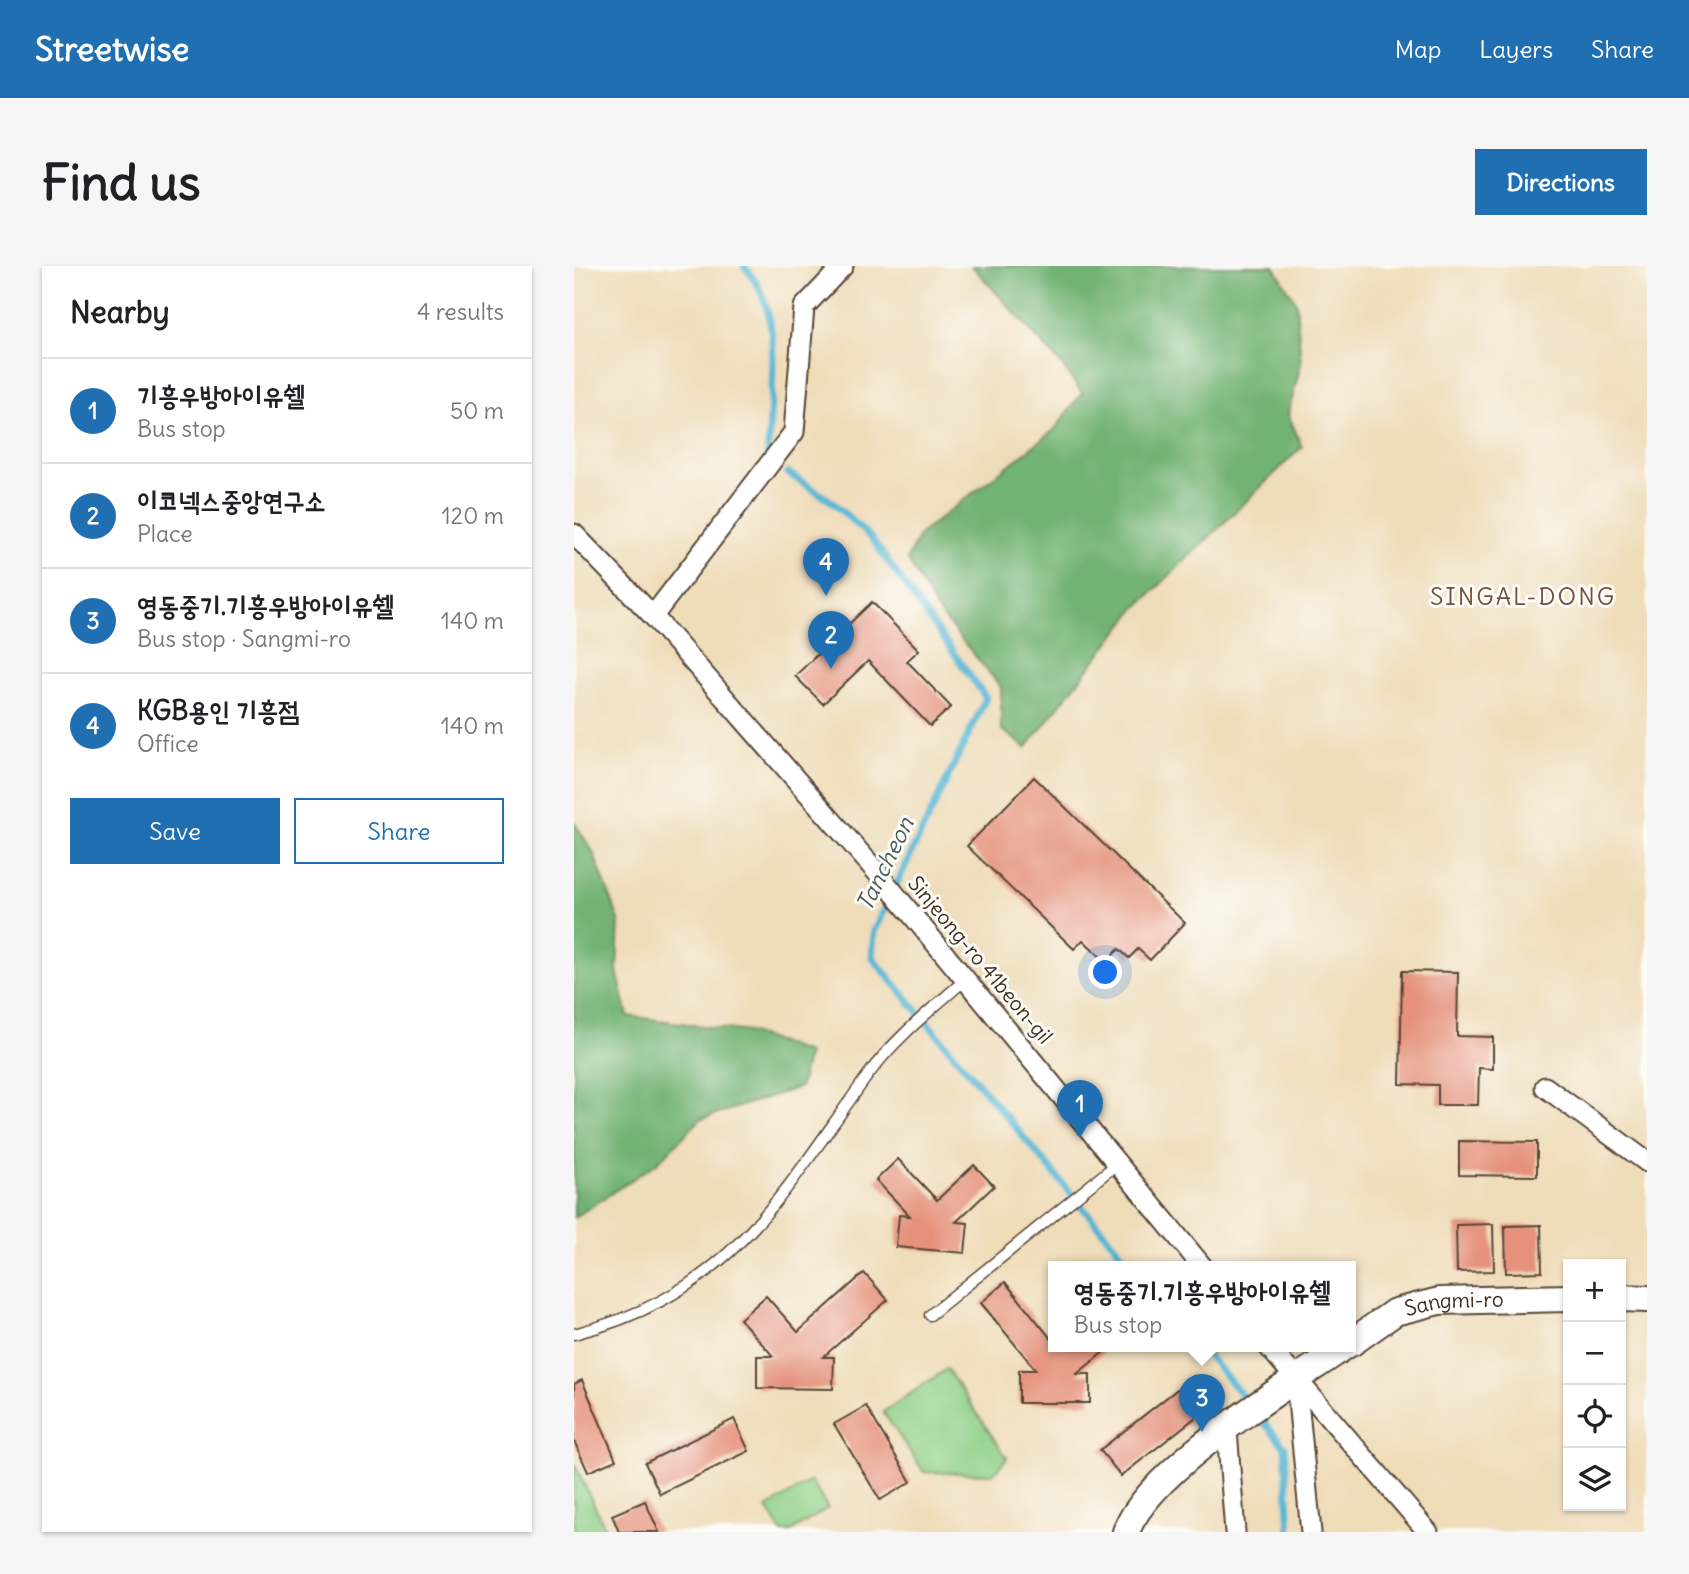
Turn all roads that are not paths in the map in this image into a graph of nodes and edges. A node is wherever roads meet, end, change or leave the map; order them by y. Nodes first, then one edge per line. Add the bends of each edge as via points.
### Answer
1 (843, 266) edge
2 (574, 534) edge
3 (653, 616) junction
4 (966, 979) junction
5 (1545, 1087) dead end
6 (1647, 1162) edge
7 (1118, 1163) junction
8 (1198, 1261) edge
9 (1563, 1298) edge
10 (1626, 1298) edge
11 (1647, 1299) edge
12 (930, 1315) dead end
13 (574, 1334) edge
14 (1356, 1339) edge
15 (1273, 1352) edge
16 (1336, 1352) edge
17 (1296, 1380) junction
18 (1227, 1430) junction
19 (1126, 1532) edge
20 (1235, 1532) edge
21 (1311, 1532) edge
22 (1428, 1532) edge

1 - 3 street via 804,307 794,432
2 - 3 street, Sinjeong-ro 41beon-gil
3 - 4 street, Sinjeong-ro 41beon-gil
4 - 7 street, Sinjeong-ro 41beon-gil
4 - 13 lane via 905,1032 869,1074 760,1224 678,1294 619,1323
5 - 6 street
7 - 8 street, Sinjeong-ro 41beon-gil
7 - 12 lane
9 - 14 street, Sangmi-ro via 1439,1301 1395,1312
10 - 11 street
15 - 17 street
16 - 17 street
17 - 18 street
17 - 21 street
17 - 22 street
18 - 19 street via 1175,1470 1132,1516
18 - 20 street

